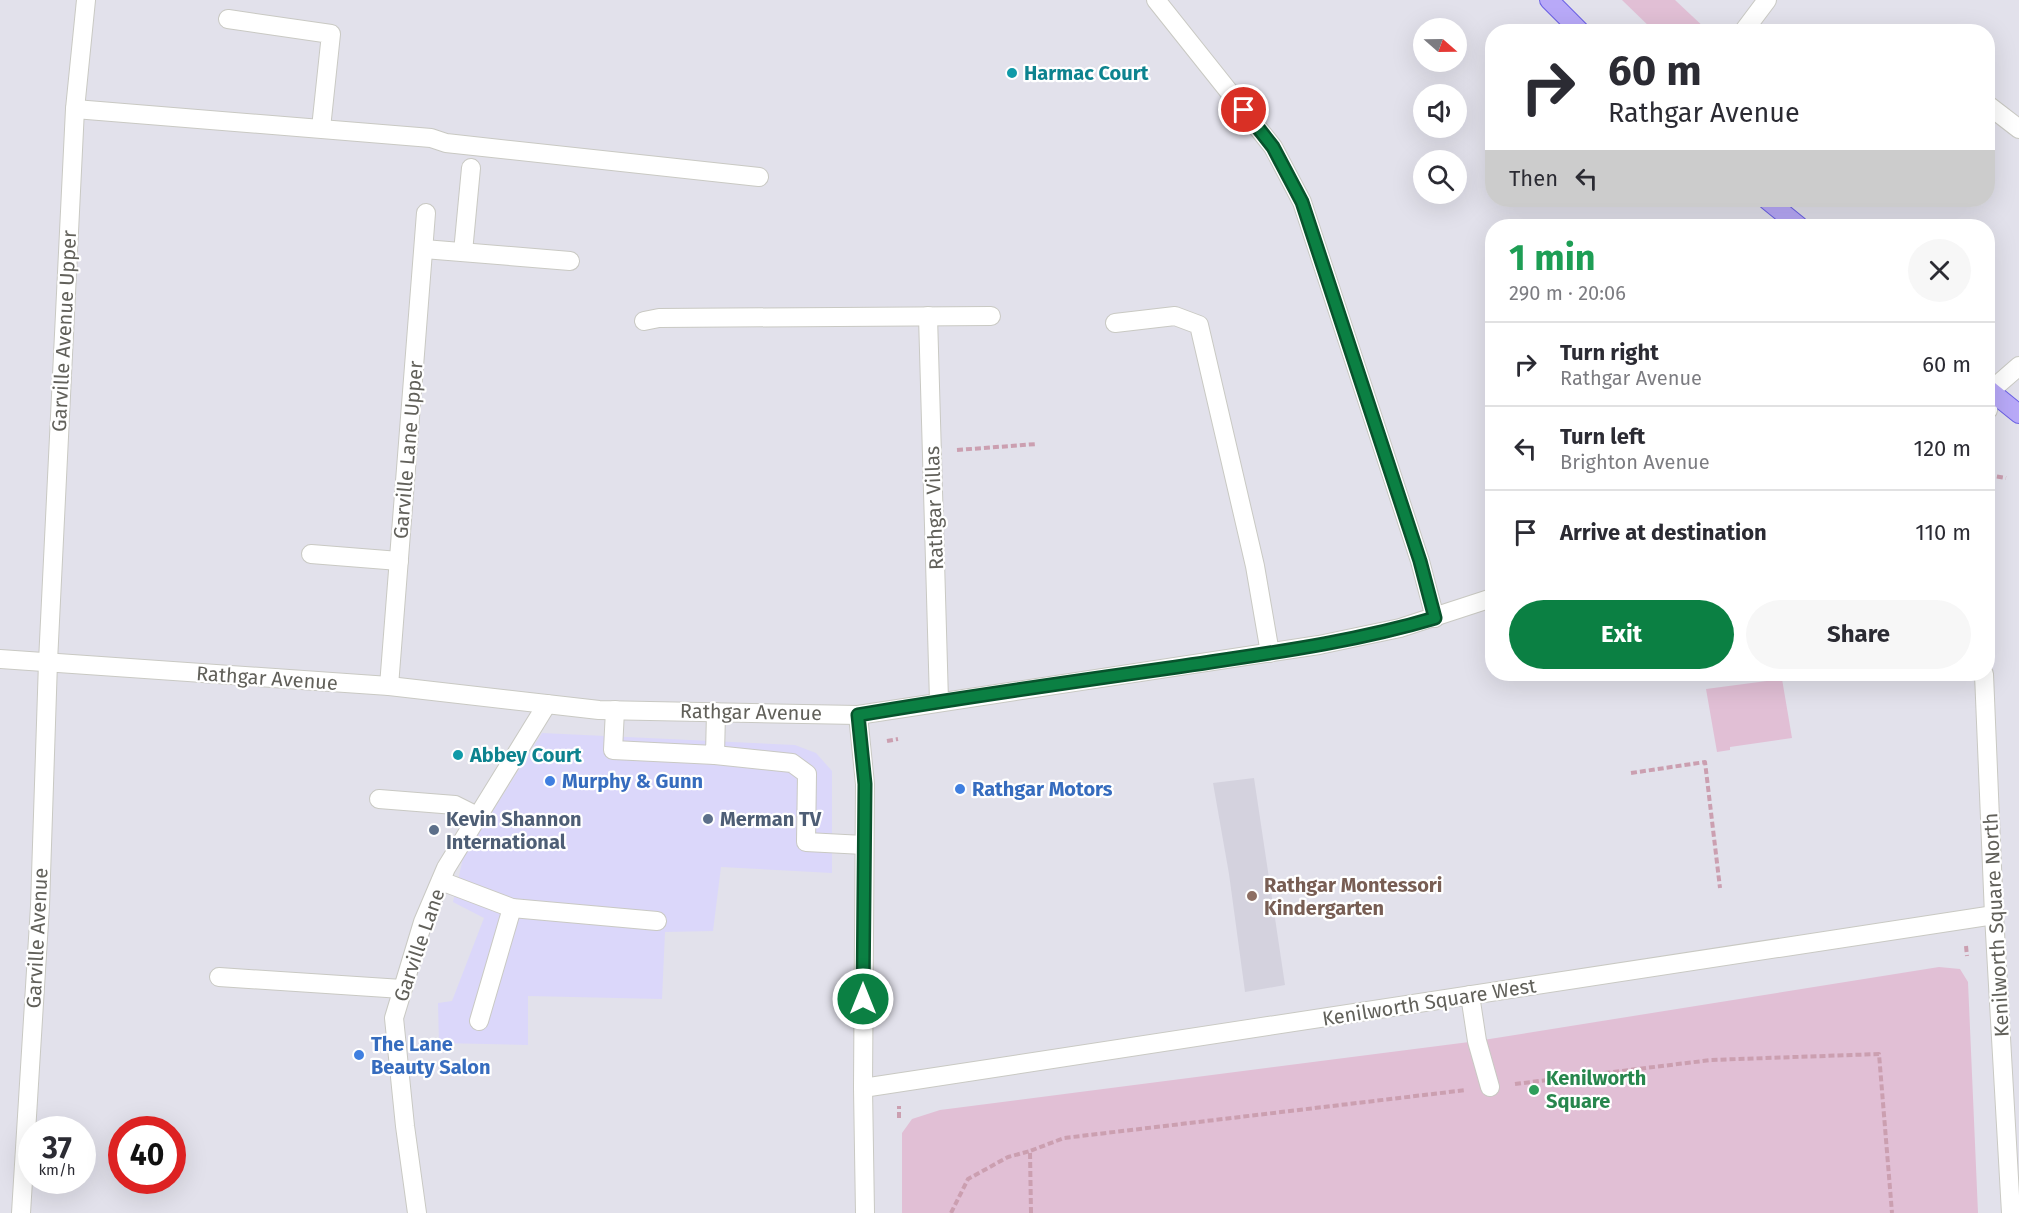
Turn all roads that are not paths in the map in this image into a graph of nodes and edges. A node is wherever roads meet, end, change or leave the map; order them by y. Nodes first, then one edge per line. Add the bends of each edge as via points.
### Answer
1 (86, 0) edge
2 (1156, 0) edge
3 (1549, 0) edge
4 (1767, 0) edge
5 (228, 19) dead end
6 (1573, 24) edge
7 (1749, 24) edge
8 (75, 109) junction
9 (1995, 110) edge
10 (321, 128) junction
11 (2019, 129) edge
12 (471, 168) dead end
13 (759, 177) dead end
14 (1776, 207) edge
15 (426, 213) dead end
16 (1790, 219) edge
17 (424, 249) junction
18 (463, 252) junction
19 (570, 261) dead end
20 (928, 316) junction
21 (991, 316) dead end
22 (651, 320) dead end
23 (1115, 323) dead end
24 (2019, 366) edge
25 (1995, 385) edge
26 (1995, 396) edge
27 (2019, 414) edge
28 (311, 554) dead end
29 (399, 561) junction
30 (1485, 600) edge
31 (1435, 618) junction
32 (1270, 653) junction
33 (0, 660) edge
34 (48, 662) junction
35 (1984, 681) edge
36 (389, 686) junction
37 (939, 701) junction
38 (547, 704) junction
39 (615, 710) junction
40 (716, 712) junction
41 (858, 715) junction
42 (715, 755) junction
43 (379, 799) dead end
44 (479, 817) junction
45 (864, 845) junction
46 (441, 881) junction
47 (512, 908) junction
48 (1994, 915) junction
49 (657, 921) dead end
50 (219, 977) dead end
51 (402, 989) junction
52 (1470, 995) junction
53 (479, 1021) dead end
54 (1490, 1087) road end
55 (863, 1088) junction
56 (21, 1213) edge
57 (417, 1213) edge
58 (865, 1213) edge
59 (2011, 1213) edge

1 - 8 street, Garville Avenue Upper
2 - 31 street via 1273,147 1302,202 1420,561
3 - 6 main road
4 - 7 street
5 - 10 street via 330,34
8 - 10 street
8 - 34 street, Garville Avenue Upper
9 - 11 street
10 - 13 street
12 - 18 street
14 - 16 main road
15 - 17 street, Garville Lane Upper
17 - 18 street
17 - 29 street, Garville Lane Upper via 417,422
18 - 19 street
20 - 21 street
20 - 22 street
20 - 37 street, Rathgar Villas
23 - 32 street via 1175,316 1199,325 1255,566
24 - 25 street
26 - 27 main road
28 - 29 street
29 - 36 street, Garville Lane Upper
30 - 31 street, Rathgar Avenue
31 - 32 street, Rathgar Avenue
32 - 37 street, Rathgar Avenue
33 - 34 street, Rathgar Avenue
34 - 36 street, Rathgar Avenue
34 - 56 street, Garville Avenue via 40,906
35 - 48 street, Kenilworth Square North
36 - 38 street, Rathgar Avenue
37 - 41 street, Rathgar Avenue
38 - 39 street, Rathgar Avenue
38 - 44 street, Garville Lane
39 - 40 street, Rathgar Avenue
39 - 42 street via 613,750
40 - 41 street, Rathgar Avenue
40 - 42 street
41 - 45 street via 865,784
42 - 45 street via 792,763 807,774 806,842
43 - 44 street via 455,805
44 - 46 street, Garville Lane
45 - 55 street
46 - 47 street
46 - 51 street, Garville Lane via 423,922
47 - 49 street
47 - 53 street
48 - 52 street, Kenilworth Square West
48 - 59 street, Kenilworth Square North
50 - 51 street
51 - 57 street, Garville Lane via 394,1018
52 - 54 street
52 - 55 street, Kenilworth Square West
55 - 58 street

